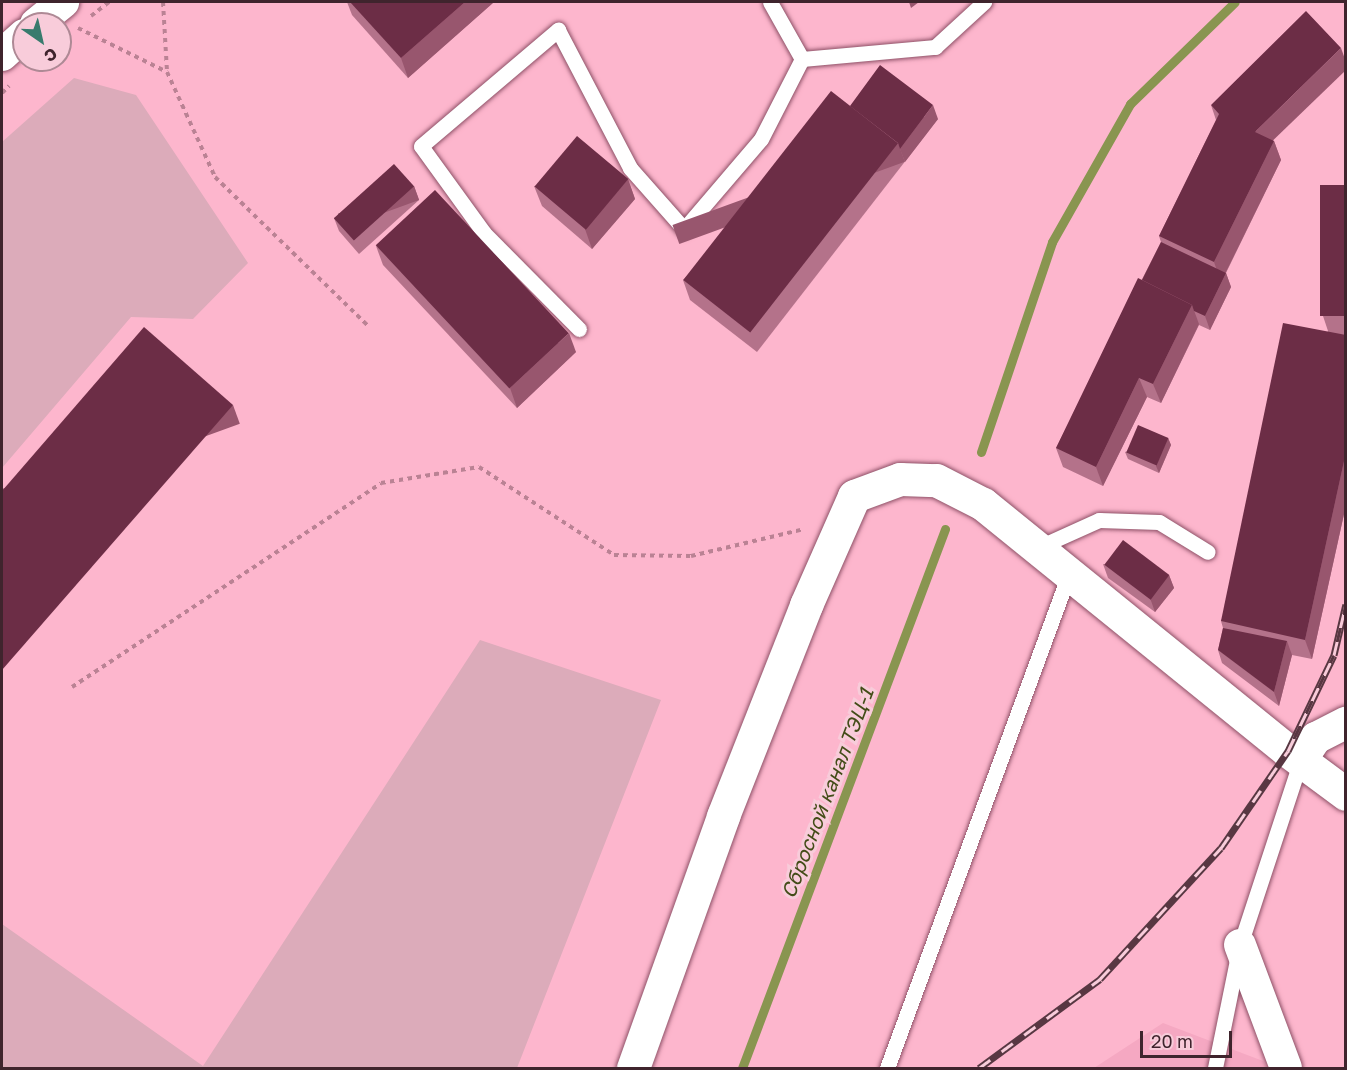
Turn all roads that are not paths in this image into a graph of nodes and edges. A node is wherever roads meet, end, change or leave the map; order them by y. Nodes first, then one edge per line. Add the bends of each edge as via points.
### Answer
1 (63, 2) edge
2 (770, 2) edge
3 (984, 2) edge
4 (51, 12) edge
5 (802, 59) junction
6 (579, 329) dead end
7 (1039, 547) junction
8 (1208, 552) dead end
9 (1069, 574) junction
10 (1346, 723) edge
11 (1301, 760) junction
12 (1346, 794) edge
13 (1240, 945) junction
14 (633, 1068) edge
15 (887, 1068) edge
16 (1215, 1068) edge
17 (1286, 1068) edge

1 - 4 street
2 - 5 lane
3 - 5 lane via 935,47
5 - 6 lane via 761,139 684,229 630,168 558,30 421,146 484,233
7 - 8 lane via 1099,520 1159,522
7 - 9 main road
7 - 14 main road via 983,504 936,480 900,479 854,496 723,816
9 - 11 main road
9 - 15 lane
10 - 11 street via 1316,738
11 - 12 main road
11 - 13 lane
13 - 16 lane
13 - 17 street

